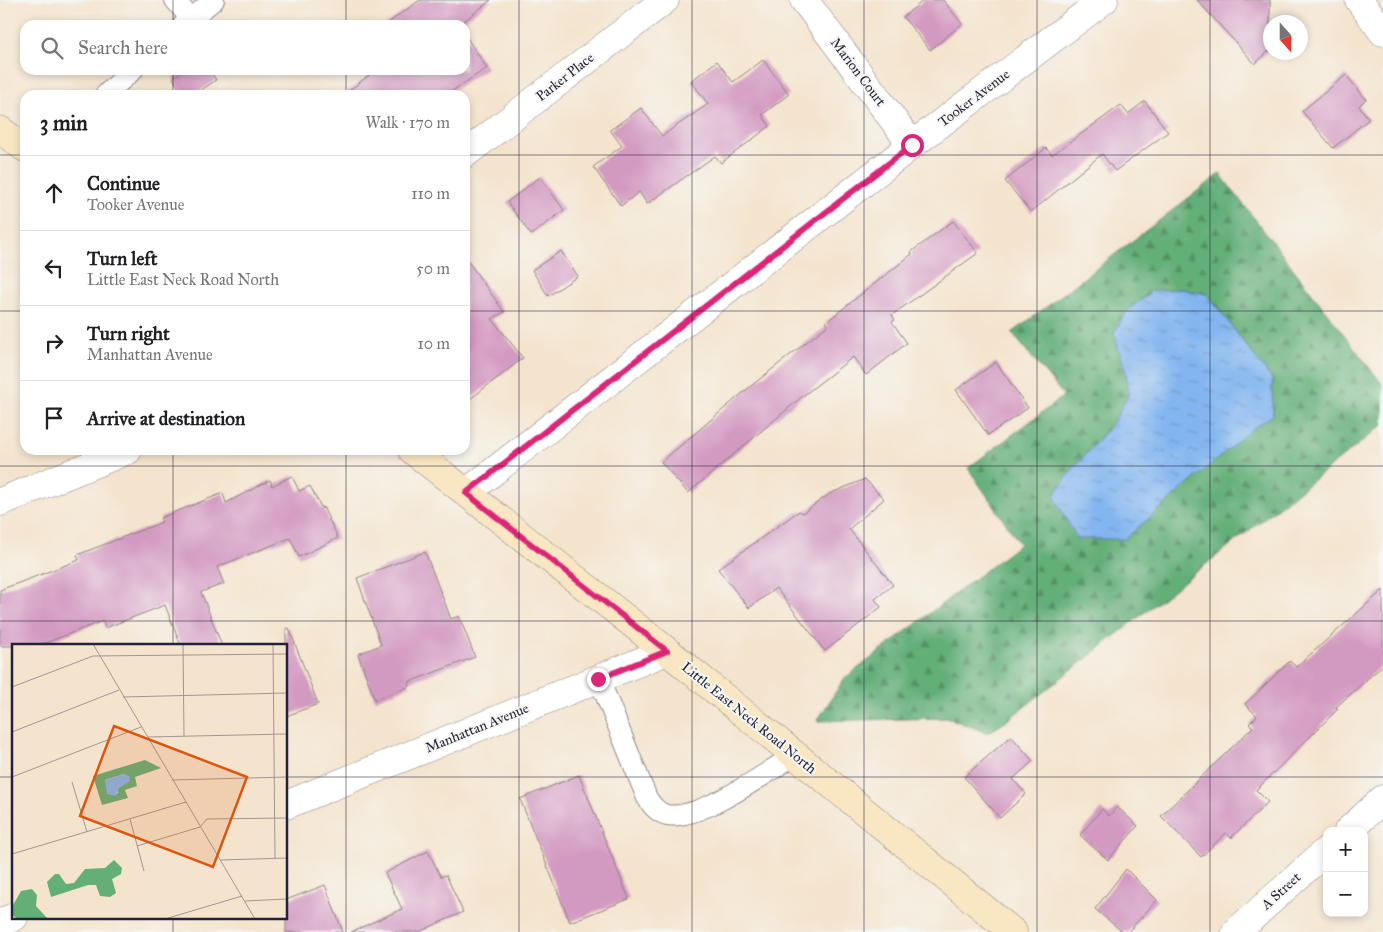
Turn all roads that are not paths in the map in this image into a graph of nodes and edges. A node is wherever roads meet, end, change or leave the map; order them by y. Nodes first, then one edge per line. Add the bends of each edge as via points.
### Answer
1 (175, 0) edge
2 (214, 0) edge
3 (665, 0) edge
4 (804, 0) edge
5 (1104, 0) edge
6 (1359, 0) edge
7 (185, 20) edge
8 (189, 20) edge
9 (1383, 32) edge
10 (127, 75) edge
11 (111, 90) edge
12 (0, 130) edge
13 (20, 144) edge
14 (912, 145) junction
15 (470, 150) edge
16 (116, 455) edge
17 (418, 455) edge
18 (466, 493) junction
19 (0, 502) edge
20 (667, 651) junction
21 (598, 679) junction
22 (795, 755) junction
23 (1383, 799) edge
24 (288, 804) edge
25 (1352, 827) edge
26 (1323, 854) edge
27 (12, 918) edge
28 (0, 922) edge
29 (1013, 932) edge
30 (1236, 932) edge

1 - 7 lane
2 - 8 lane
3 - 15 street, Parker Place
4 - 14 street, Marion Court
5 - 14 street, Tooker Avenue
6 - 9 street
10 - 11 lane
12 - 13 main road
14 - 18 street, Tooker Avenue
16 - 19 street
17 - 18 main road, Little East Neck Road North
18 - 20 main road, Little East Neck Road North
20 - 21 street, Manhattan Avenue
20 - 22 main road, Little East Neck Road North
21 - 22 lane via 647,798 654,808 667,815 688,814 724,799
21 - 24 street, Manhattan Avenue
22 - 29 main road, Little East Neck Road North
23 - 25 street
26 - 30 street, A Street
27 - 28 street

